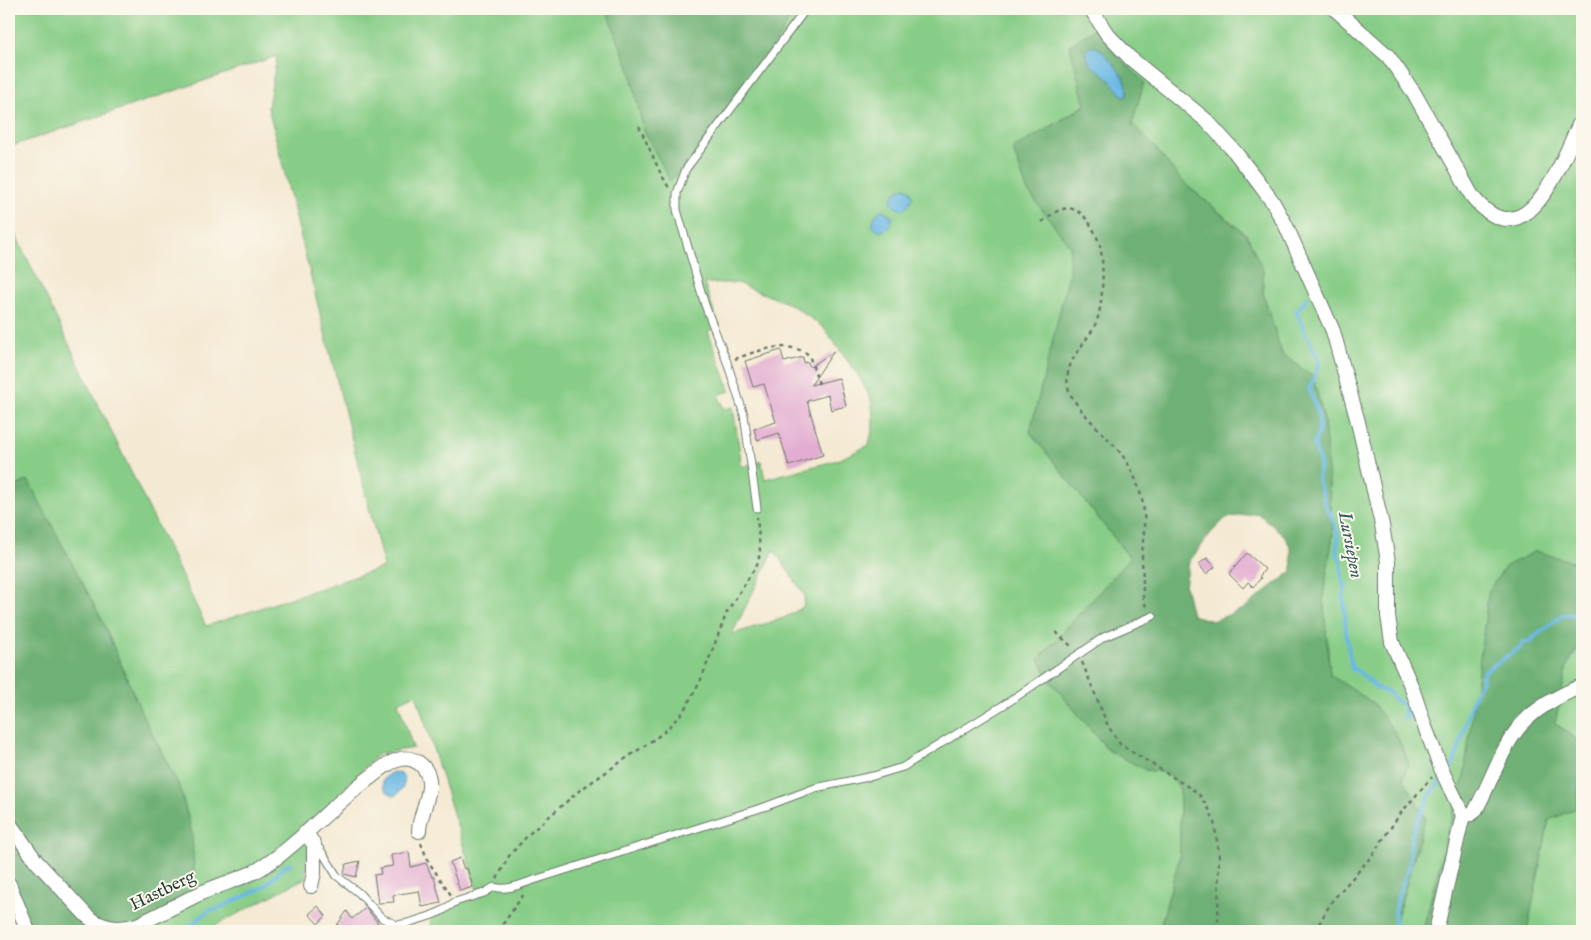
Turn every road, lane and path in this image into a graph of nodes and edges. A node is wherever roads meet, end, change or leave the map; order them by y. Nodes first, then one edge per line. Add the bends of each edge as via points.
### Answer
1 (806, 9) edge
2 (1091, 9) edge
3 (1336, 9) edge
4 (1582, 119) edge
5 (639, 126) dead end
6 (677, 193) junction
7 (1042, 222) dead end
8 (727, 362) junction
9 (818, 384) dead end
10 (757, 508) joint
11 (1153, 616) joint
12 (1056, 632) dead end
13 (1077, 654) junction
14 (1582, 686) edge
15 (1442, 771) junction
16 (1464, 815) junction
17 (9, 824) edge
18 (419, 831) dead end
19 (305, 833) junction
20 (314, 844) junction
21 (425, 854) dead end
22 (534, 880) junction
23 (9, 884) edge
24 (311, 886) dead end
25 (494, 888) junction
26 (448, 892) dead end
27 (1138, 926) dead end
28 (28, 931) edge
29 (498, 931) edge
30 (1143, 931) edge
31 (1218, 931) edge
32 (1315, 931) edge
33 (1436, 931) edge

1 - 6 lane via 686,169
2 - 15 street via 1107,34 1130,58 1194,109 1224,139 1261,186 1286,226 1337,341 1382,525 1388,562 1388,616 1392,642
3 - 4 street via 1388,56 1414,93 1472,196 1491,214 1509,219 1529,211 1536,204 1552,183
5 - 6 path via 668,187
6 - 8 lane via 677,210 705,305
7 - 11 path via 1061,208 1074,209 1088,222 1101,251 1098,318 1072,362 1068,387 1074,400 1121,453 1136,480 1145,519 1143,600
8 - 9 path via 781,346 794,348 809,355
8 - 10 lane via 744,415
10 - 25 path via 758,562 727,612 700,682 683,712 663,732 580,790 529,834 509,856
11 - 13 lane via 1109,634
12 - 13 path
13 - 22 lane via 1010,701 903,767 815,788
13 - 31 path via 1108,726 1120,744 1198,793 1210,811 1219,853
14 - 16 street via 1551,701 1521,726 1476,811
15 - 16 street
15 - 32 path via 1433,776 1400,814 1371,857 1332,901
16 - 33 street
17 - 19 street, Hastberg via 36,862 86,916 112,928 137,925 211,888 254,872
18 - 19 street, Hastberg via 429,784 423,767 406,758 382,768
19 - 20 street
20 - 24 street
20 - 25 lane via 337,876 360,893 382,918 397,925 430,916 455,902
21 - 26 path
22 - 25 lane via 500,890
22 - 29 path
23 - 28 street
27 - 30 path

